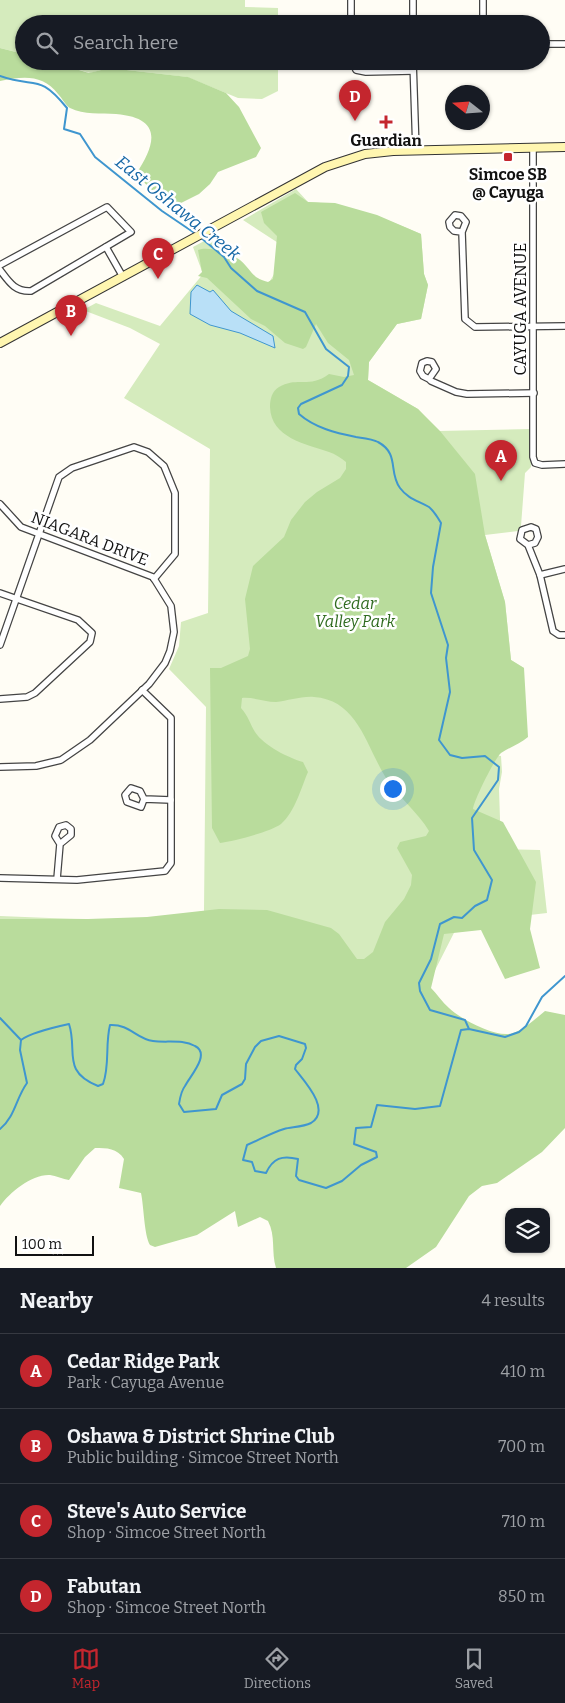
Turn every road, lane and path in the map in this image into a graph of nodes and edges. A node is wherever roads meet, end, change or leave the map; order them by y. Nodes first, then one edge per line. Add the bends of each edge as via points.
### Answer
1 (351, 0) edge
2 (413, 0) edge
3 (483, 0) edge
4 (352, 15) edge
5 (413, 15) edge
6 (483, 15) edge
7 (550, 44) edge
8 (565, 44) edge
9 (356, 70) edge
10 (413, 71) joint
11 (565, 147) edge
12 (533, 148) junction
13 (416, 151) junction
14 (462, 232) dead end
15 (106, 247) junction
16 (0, 265) edge
17 (0, 270) edge
18 (123, 276) junction
19 (534, 326) junction
20 (565, 326) edge
21 (0, 343) edge
22 (430, 379) dead end
23 (534, 394) junction
24 (565, 464) edge
25 (0, 504) edge
26 (38, 534) junction
27 (528, 545) dead end
28 (565, 569) edge
29 (540, 576) junction
30 (154, 579) junction
31 (0, 593) edge
32 (15, 599) junction
33 (565, 635) edge
34 (0, 645) edge
35 (142, 690) junction
36 (0, 699) edge
37 (0, 767) edge
38 (144, 799) dead end
39 (171, 800) junction
40 (60, 844) dead end
41 (0, 878) edge
42 (57, 879) junction

1 - 4 street
2 - 5 street
3 - 6 street
7 - 8 street
9 - 10 street
10 - 13 street
11 - 12 main road
12 - 13 main road
12 - 19 street, CAYUGA AVENUE
13 - 18 main road via 364,154 325,167
14 - 19 street via 464,319 475,327
15 - 16 street via 130,232 107,207
15 - 17 street via 31,291 22,292 14,287
15 - 18 street
18 - 21 main road
19 - 20 street
19 - 23 street, CAYUGA AVENUE
22 - 23 street via 463,394
23 - 24 street, CAYUGA AVENUE via 535,463
25 - 26 street, NIAGARA DRIVE via 20,527
26 - 30 street, NIAGARA DRIVE via 128,566
26 - 30 street via 62,474 134,447 148,452 164,466 175,493 174,554
26 - 32 street
27 - 29 street
28 - 29 street
29 - 33 street via 553,631 559,636
30 - 35 street, NIAGARA DRIVE via 170,606 174,623 173,642 164,665
31 - 32 street
32 - 34 street
32 - 36 street via 78,620 92,633 90,642 35,693 27,698
35 - 37 street, NIAGARA DRIVE via 90,740 62,760 36,766
35 - 39 street via 172,718
38 - 39 street
39 - 42 street via 171,863 165,871
40 - 42 street
41 - 42 street

